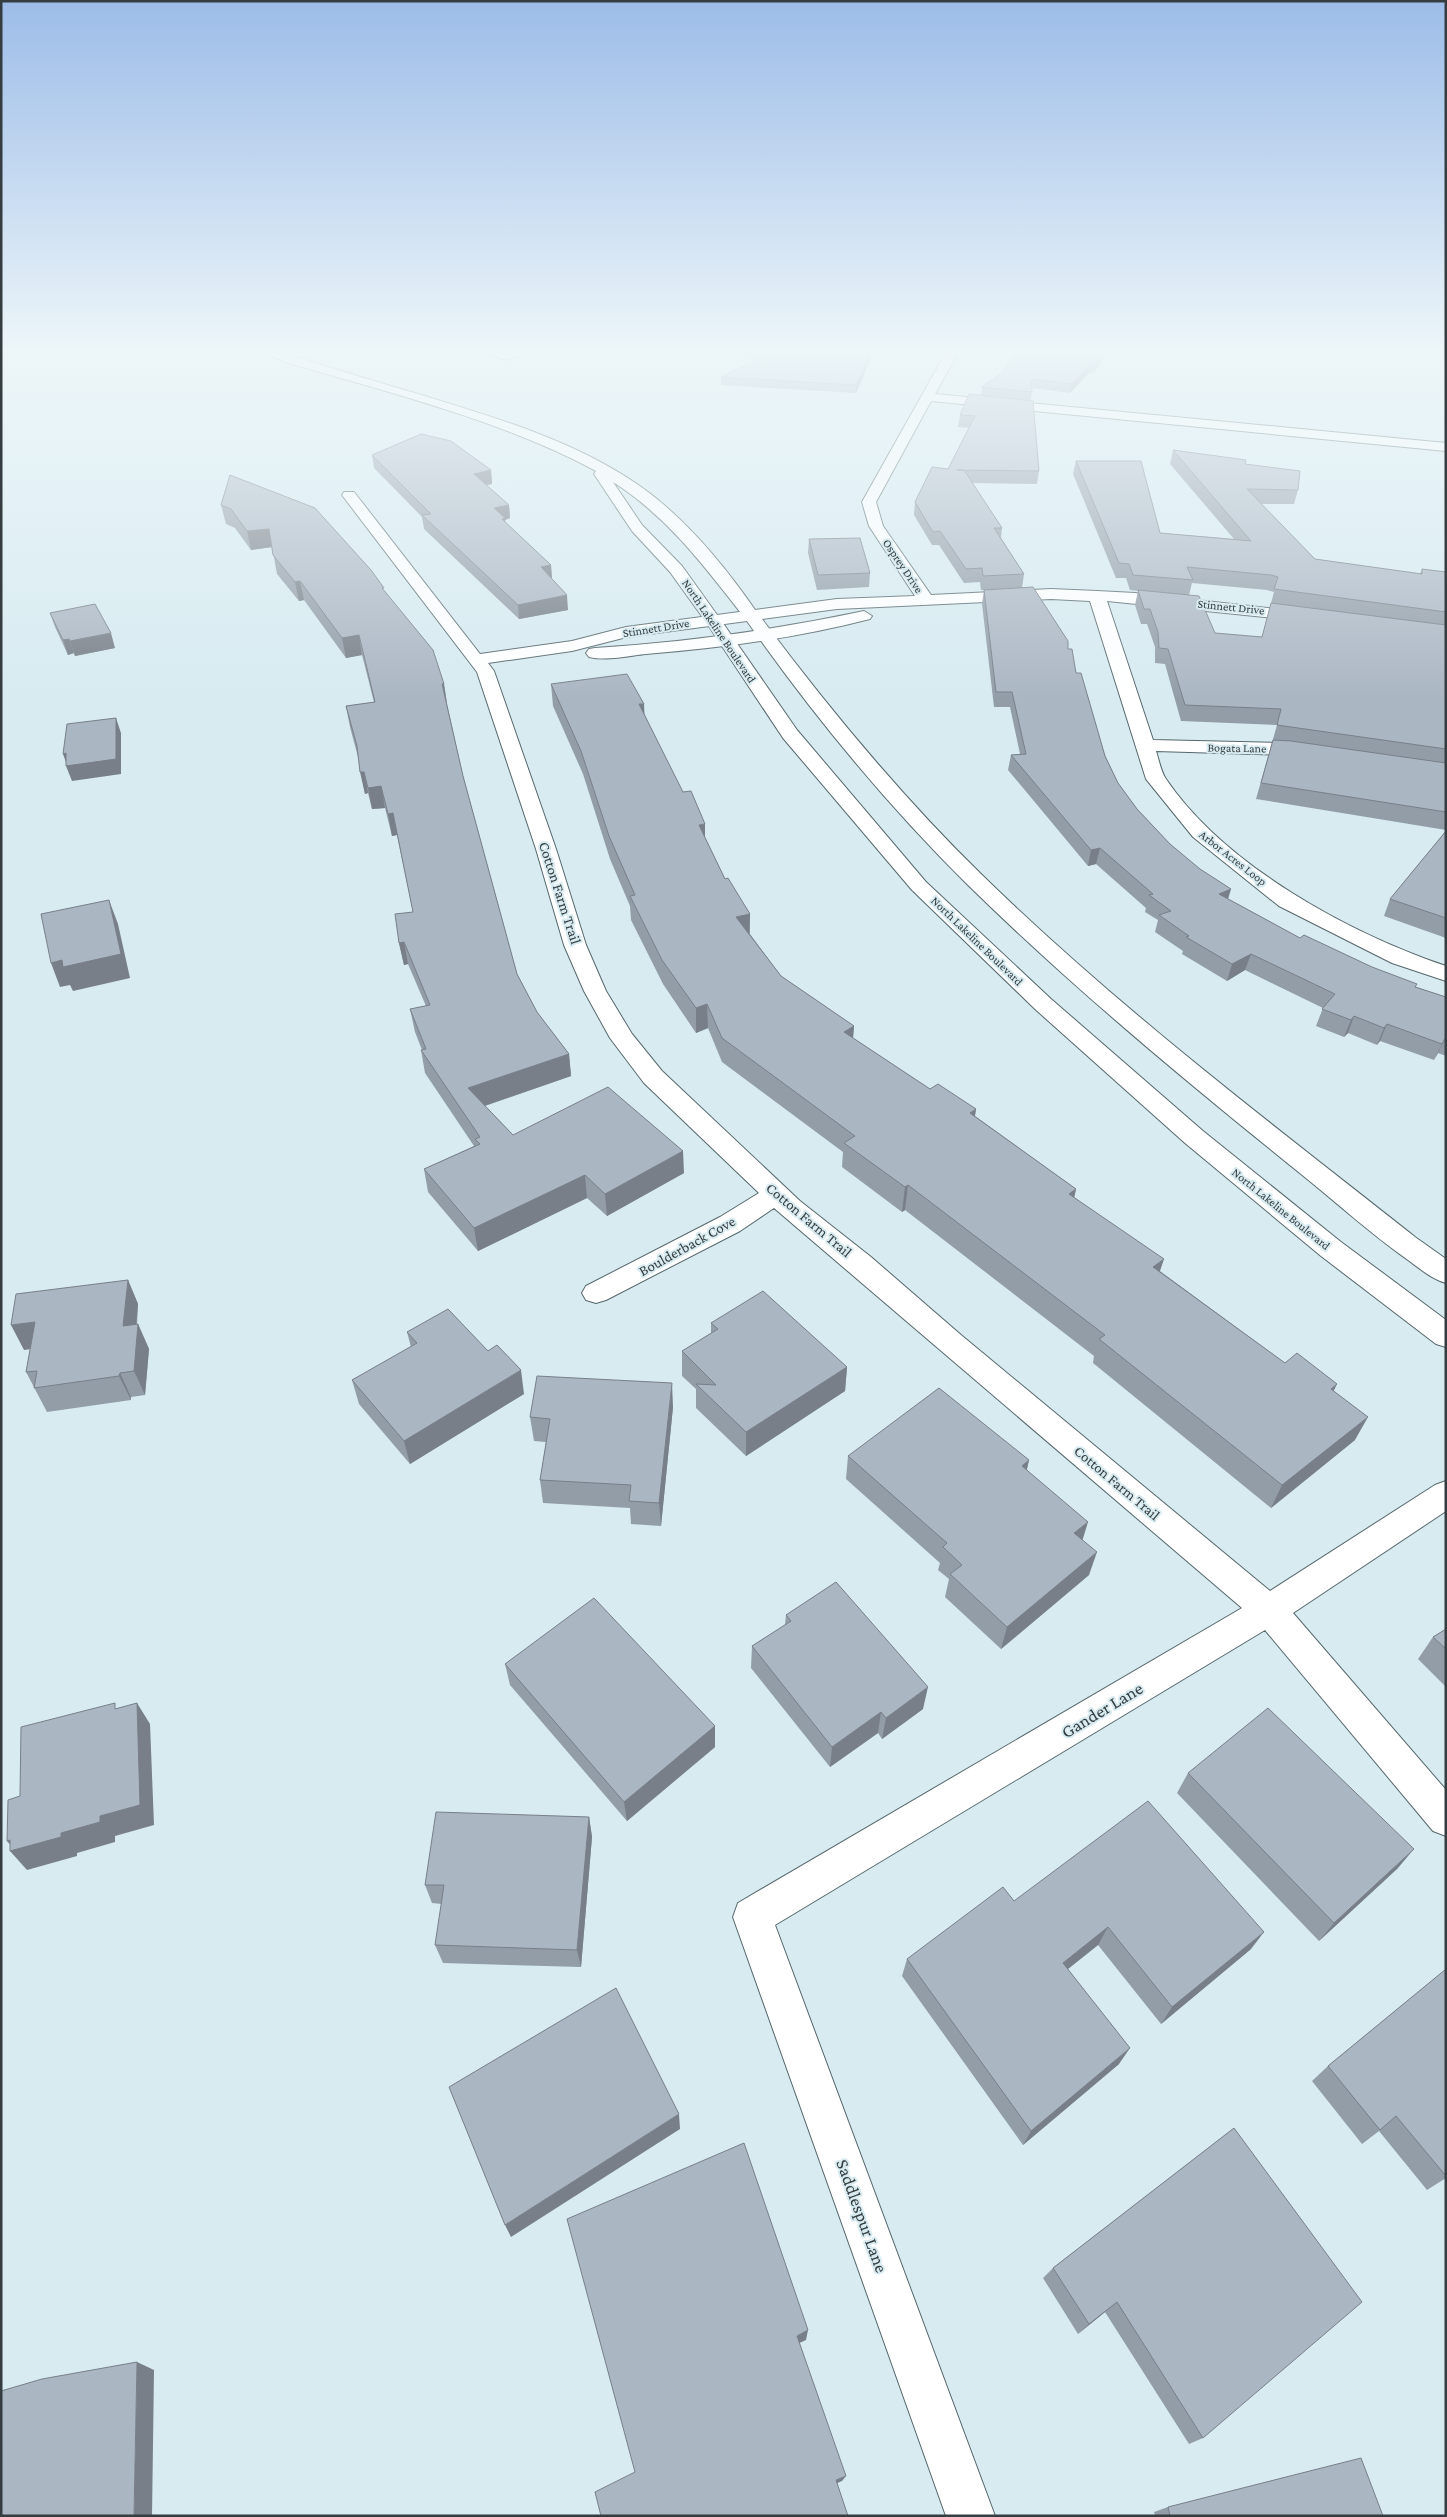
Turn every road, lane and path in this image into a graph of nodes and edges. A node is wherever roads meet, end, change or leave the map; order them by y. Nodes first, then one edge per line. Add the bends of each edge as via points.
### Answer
1 (890, 464) edge
2 (595, 465) joint
3 (349, 495) dead end
4 (1097, 596) junction
5 (926, 600) junction
6 (750, 614) junction
7 (1319, 618) edge
8 (712, 619) junction
9 (764, 634) junction
10 (724, 641) junction
11 (481, 665) junction
12 (1146, 745) junction
13 (1324, 754) edge
14 (1446, 974) edge
15 (776, 1194) junction
16 (1446, 1273) edge
17 (596, 1293) dead end
18 (1446, 1336) edge
19 (1446, 1494) edge
20 (1269, 1610) junction
21 (1446, 1818) edge
22 (752, 1917) joint
23 (971, 2516) edge

1 - 5 street, Osprey Drive via 869,502 876,526
2 - 6 street via 657,507 686,534
2 - 8 street, North Lakeline Boulevard via 637,528 676,569
3 - 11 street, Cotton Farm Trail
4 - 5 street, Stinnett Drive via 1051,594
4 - 7 street, Stinnett Drive
4 - 12 street, Arbor Acres Loop
5 - 6 street, Stinnett Drive via 837,604
5 - 9 street, Stinnett Drive via 820,626
6 - 8 street, Stinnett Drive
6 - 9 street
8 - 10 street, North Lakeline Boulevard
8 - 11 street, Stinnett Drive via 626,632
9 - 10 street, Stinnett Drive
9 - 16 street via 807,693 913,816 974,880 1165,1051 1405,1244
10 - 11 street, Stinnett Drive
10 - 18 street, North Lakeline Boulevard via 790,734 926,892 1043,1004 1194,1137 1331,1249
11 - 15 street, Cotton Farm Trail via 576,945 595,991 622,1038 653,1077
12 - 13 street, Bogata Lane via 1286,749
12 - 14 street, Arbor Acres Loop via 1156,778 1200,833 1287,901 1400,958
15 - 17 street, Boulderback Cove via 730,1224
15 - 20 street, Cotton Farm Trail
19 - 20 street, Gander Lane
20 - 21 street, Cotton Farm Trail
20 - 22 street, Gander Lane
22 - 23 street, Saddlespur Lane

